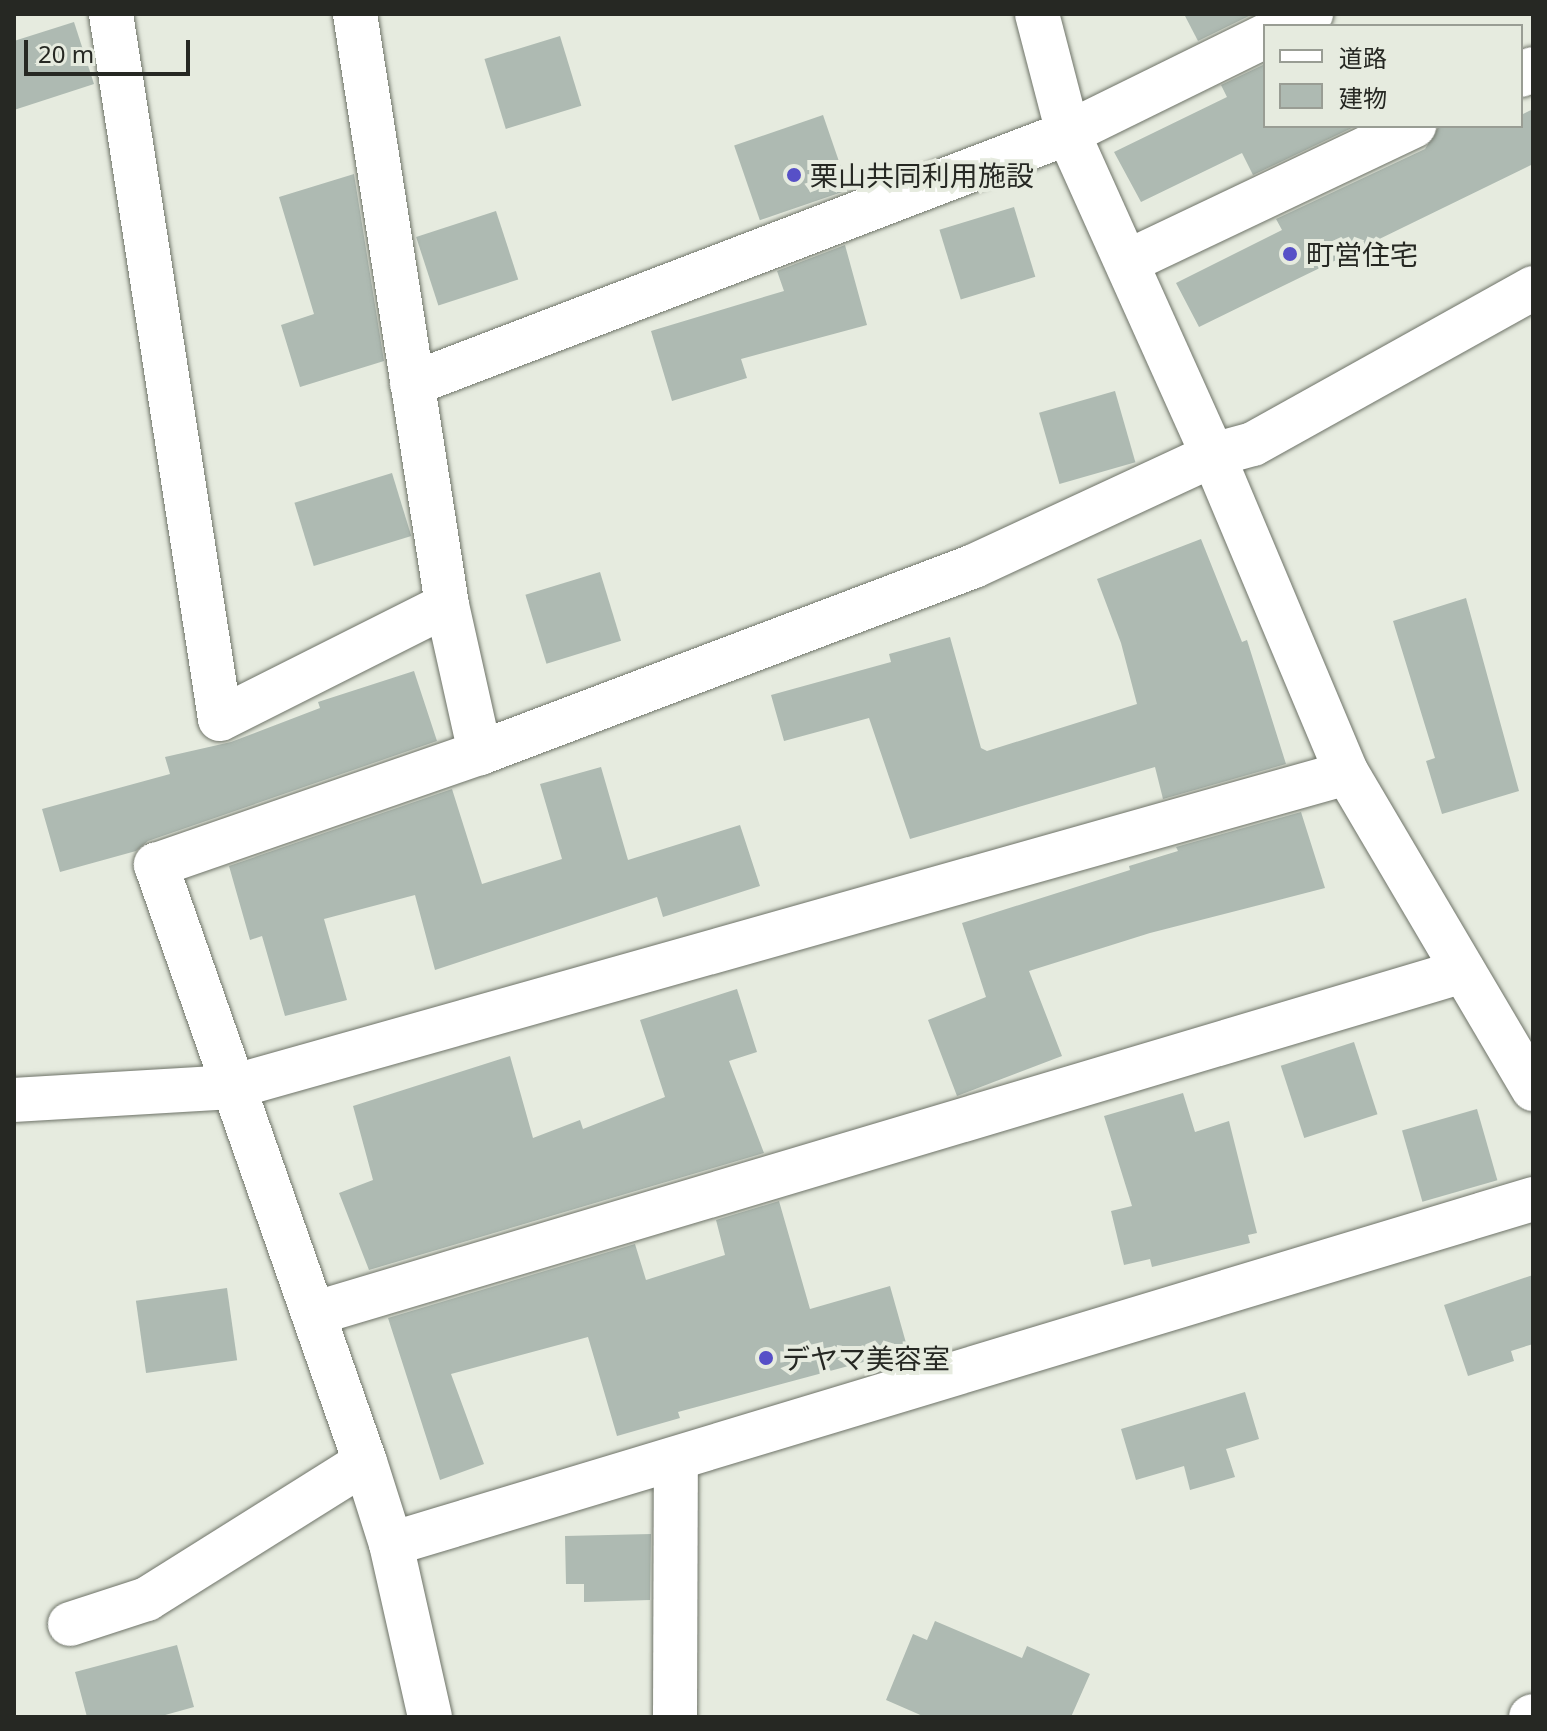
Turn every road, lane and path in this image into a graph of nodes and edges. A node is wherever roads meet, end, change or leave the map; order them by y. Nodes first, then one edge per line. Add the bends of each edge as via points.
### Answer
1 (111, 14) edge
2 (355, 14) edge
3 (1037, 14) edge
4 (1311, 14) edge
5 (1290, 24) edge
6 (1263, 37) edge
7 (1410, 128) edge
8 (1068, 133) junction
9 (1127, 262) junction
10 (1533, 288) edge
11 (412, 384) junction
12 (1213, 455) junction
13 (447, 605) junction
14 (480, 753) junction
15 (1347, 773) junction
16 (1463, 971) junction
17 (1528, 1071) edge
18 (232, 1087) junction
19 (14, 1100) edge
20 (1533, 1199) edge
21 (316, 1313) junction
22 (365, 1462) junction
23 (676, 1463) junction
24 (391, 1544) junction
25 (70, 1624) dead end
26 (430, 1717) edge
27 (675, 1717) edge

1 - 13 street via 220,719
2 - 11 street
3 - 8 street
4 - 5 street
6 - 8 street
7 - 9 street
8 - 9 street
8 - 11 street
9 - 12 street
10 - 12 street via 1253,444
11 - 13 street
12 - 14 street via 974,566
12 - 15 street
13 - 14 street
14 - 18 street via 156,865
15 - 16 street
15 - 18 street
16 - 17 street
16 - 21 street
18 - 19 street
18 - 21 street
20 - 23 street
21 - 22 street
22 - 24 street
22 - 25 street via 147,1599
23 - 24 street
23 - 27 street
24 - 26 street

